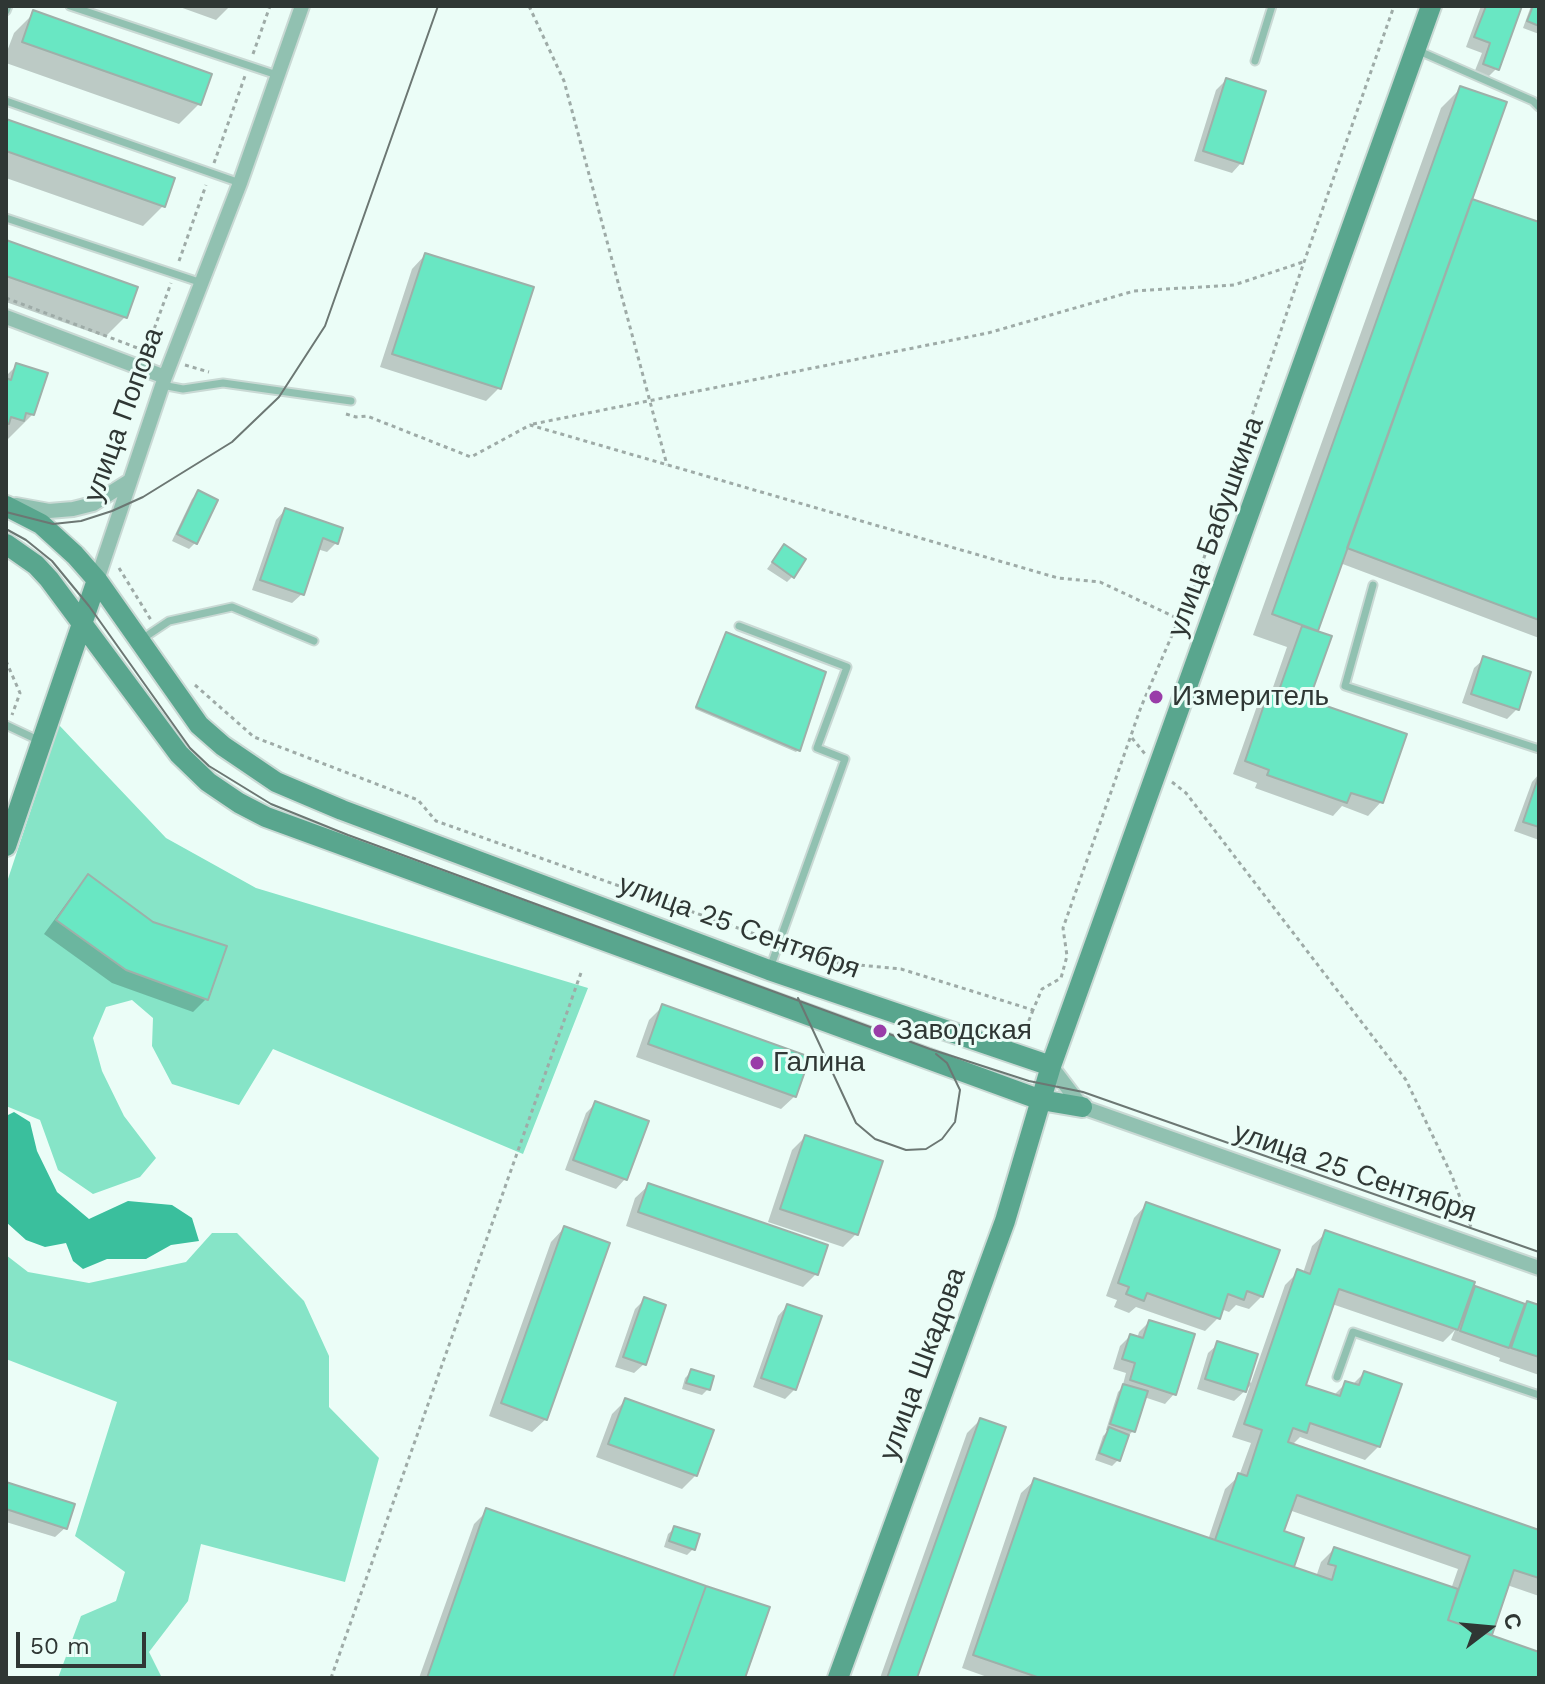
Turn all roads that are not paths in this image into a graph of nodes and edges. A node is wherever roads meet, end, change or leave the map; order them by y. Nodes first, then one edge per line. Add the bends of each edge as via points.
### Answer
1 (70, 6) edge
2 (302, 6) edge
3 (1272, 6) edge
4 (1431, 6) edge
5 (1417, 50) junction
6 (1255, 61) dead end
7 (278, 76) junction
8 (6, 101) edge
9 (1539, 107) edge
10 (240, 183) junction
11 (6, 218) edge
12 (202, 283) junction
13 (6, 317) edge
14 (163, 381) junction
15 (351, 401) dead end
16 (128, 482) junction
17 (6, 504) edge
18 (6, 544) edge
19 (97, 580) junction
20 (1373, 585) dead end
21 (82, 624) junction
22 (739, 626) dead end
23 (148, 635) junction
24 (314, 641) dead end
25 (7, 725) edge
26 (42, 742) junction
27 (1539, 749) edge
28 (6, 846) edge
29 (769, 970) junction
30 (1051, 1066) junction
31 (1041, 1100) junction
32 (1082, 1107) junction
33 (1539, 1268) edge
34 (1337, 1377) dead end
35 (1539, 1395) edge
36 (838, 1678) edge

1 - 7 lane
2 - 7 street, улица Попова
3 - 6 lane
4 - 5 main road, улица Бабушкина
5 - 9 lane
5 - 30 main road, улица Бабушкина
7 - 10 street, улица Попова
8 - 10 lane
10 - 12 street, улица Попова
11 - 12 lane
12 - 14 street, улица Попова
13 - 14 street
14 - 15 lane via 183,389 223,383
14 - 16 street, улица Попова
16 - 17 street via 93,504 73,509
16 - 19 street, улица Попова
17 - 19 main road, улица 25 Сентября via 41,524
18 - 21 main road via 36,565
19 - 21 main road, улица Попова
19 - 23 main road, улица 25 Сентября
20 - 27 lane via 1345,686
21 - 26 main road, улица Попова
21 - 31 main road via 179,754 208,782 266,817
22 - 29 lane via 847,667 817,748 845,759
23 - 24 lane via 169,621 232,607
23 - 29 main road, улица 25 Сентября via 199,725 276,782
25 - 26 lane
26 - 28 main road, улица Попова
29 - 30 main road, улица 25 Сентября
30 - 31 main road, улица Шкадова
30 - 32 street
31 - 32 main road
31 - 36 main road, улица Шкадова via 1005,1221
32 - 33 street, улица 25 Сентября
34 - 35 lane via 1353,1332

